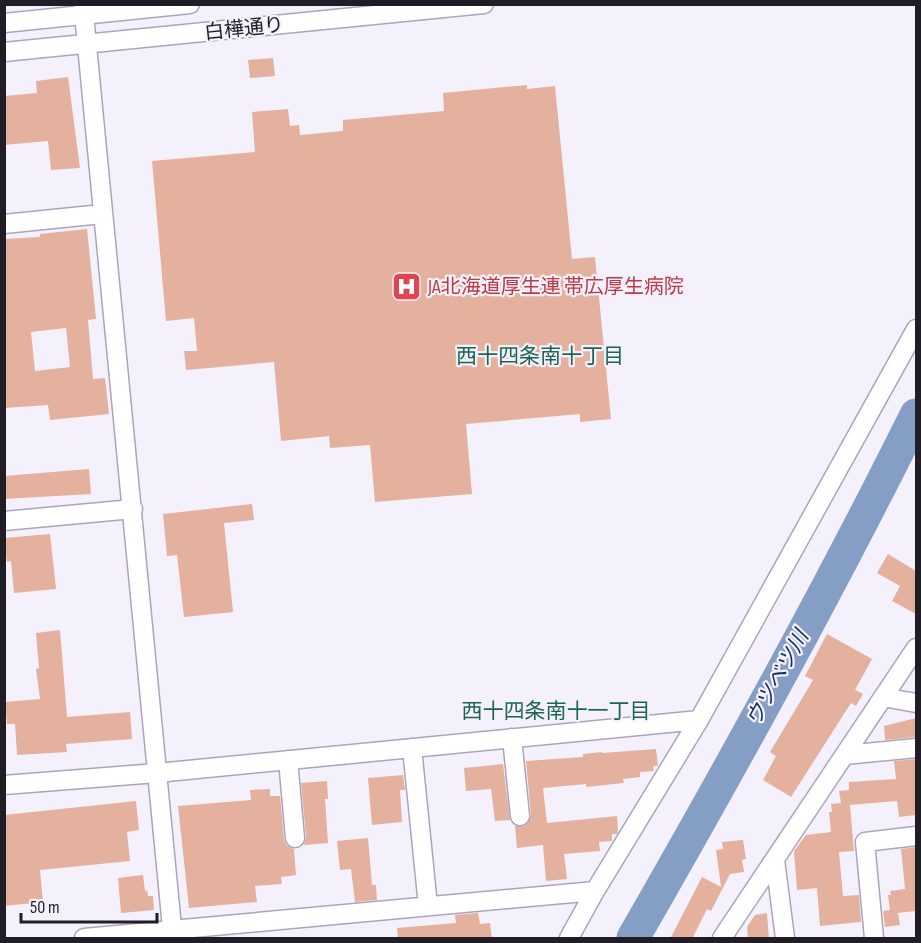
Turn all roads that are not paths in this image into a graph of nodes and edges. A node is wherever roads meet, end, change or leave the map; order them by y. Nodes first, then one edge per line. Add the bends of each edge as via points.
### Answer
1 (190, 4) edge
2 (484, 4) edge
3 (394, 9) edge
4 (84, 10) edge
5 (4, 23) edge
6 (87, 44) junction
7 (4, 52) edge
8 (102, 214) junction
9 (4, 224) edge
10 (916, 329) edge
11 (133, 509) junction
12 (4, 521) edge
13 (916, 648) edge
14 (883, 697) junction
15 (916, 703) edge
16 (699, 720) junction
17 (512, 738) junction
18 (412, 748) junction
19 (916, 748) edge
20 (845, 755) junction
21 (288, 760) junction
22 (157, 773) junction
23 (4, 785) edge
24 (520, 816) dead end
25 (916, 836) edge
26 (295, 838) dead end
27 (775, 860) junction
28 (595, 891) junction
29 (428, 906) junction
30 (173, 934) edge
31 (84, 939) edge
32 (569, 939) edge
33 (722, 939) edge
34 (785, 939) edge
35 (874, 939) edge

1 - 4 street, 白樺通り
2 - 3 street, 白樺通り
3 - 6 street, 白樺通り
4 - 5 street, 白樺通り
4 - 6 street
6 - 7 street, 白樺通り
6 - 8 street
8 - 9 street
8 - 11 street
10 - 16 street
11 - 12 street
11 - 22 street
13 - 14 street
14 - 15 street
14 - 20 street
16 - 17 street
16 - 28 street
17 - 18 street
17 - 24 street
18 - 21 street
18 - 29 street
19 - 20 street
20 - 27 street
21 - 22 street
21 - 26 street
22 - 23 street
22 - 30 street
25 - 35 street via 865,842
27 - 33 street
27 - 34 street
28 - 29 street
28 - 32 street
29 - 30 street
30 - 31 street

